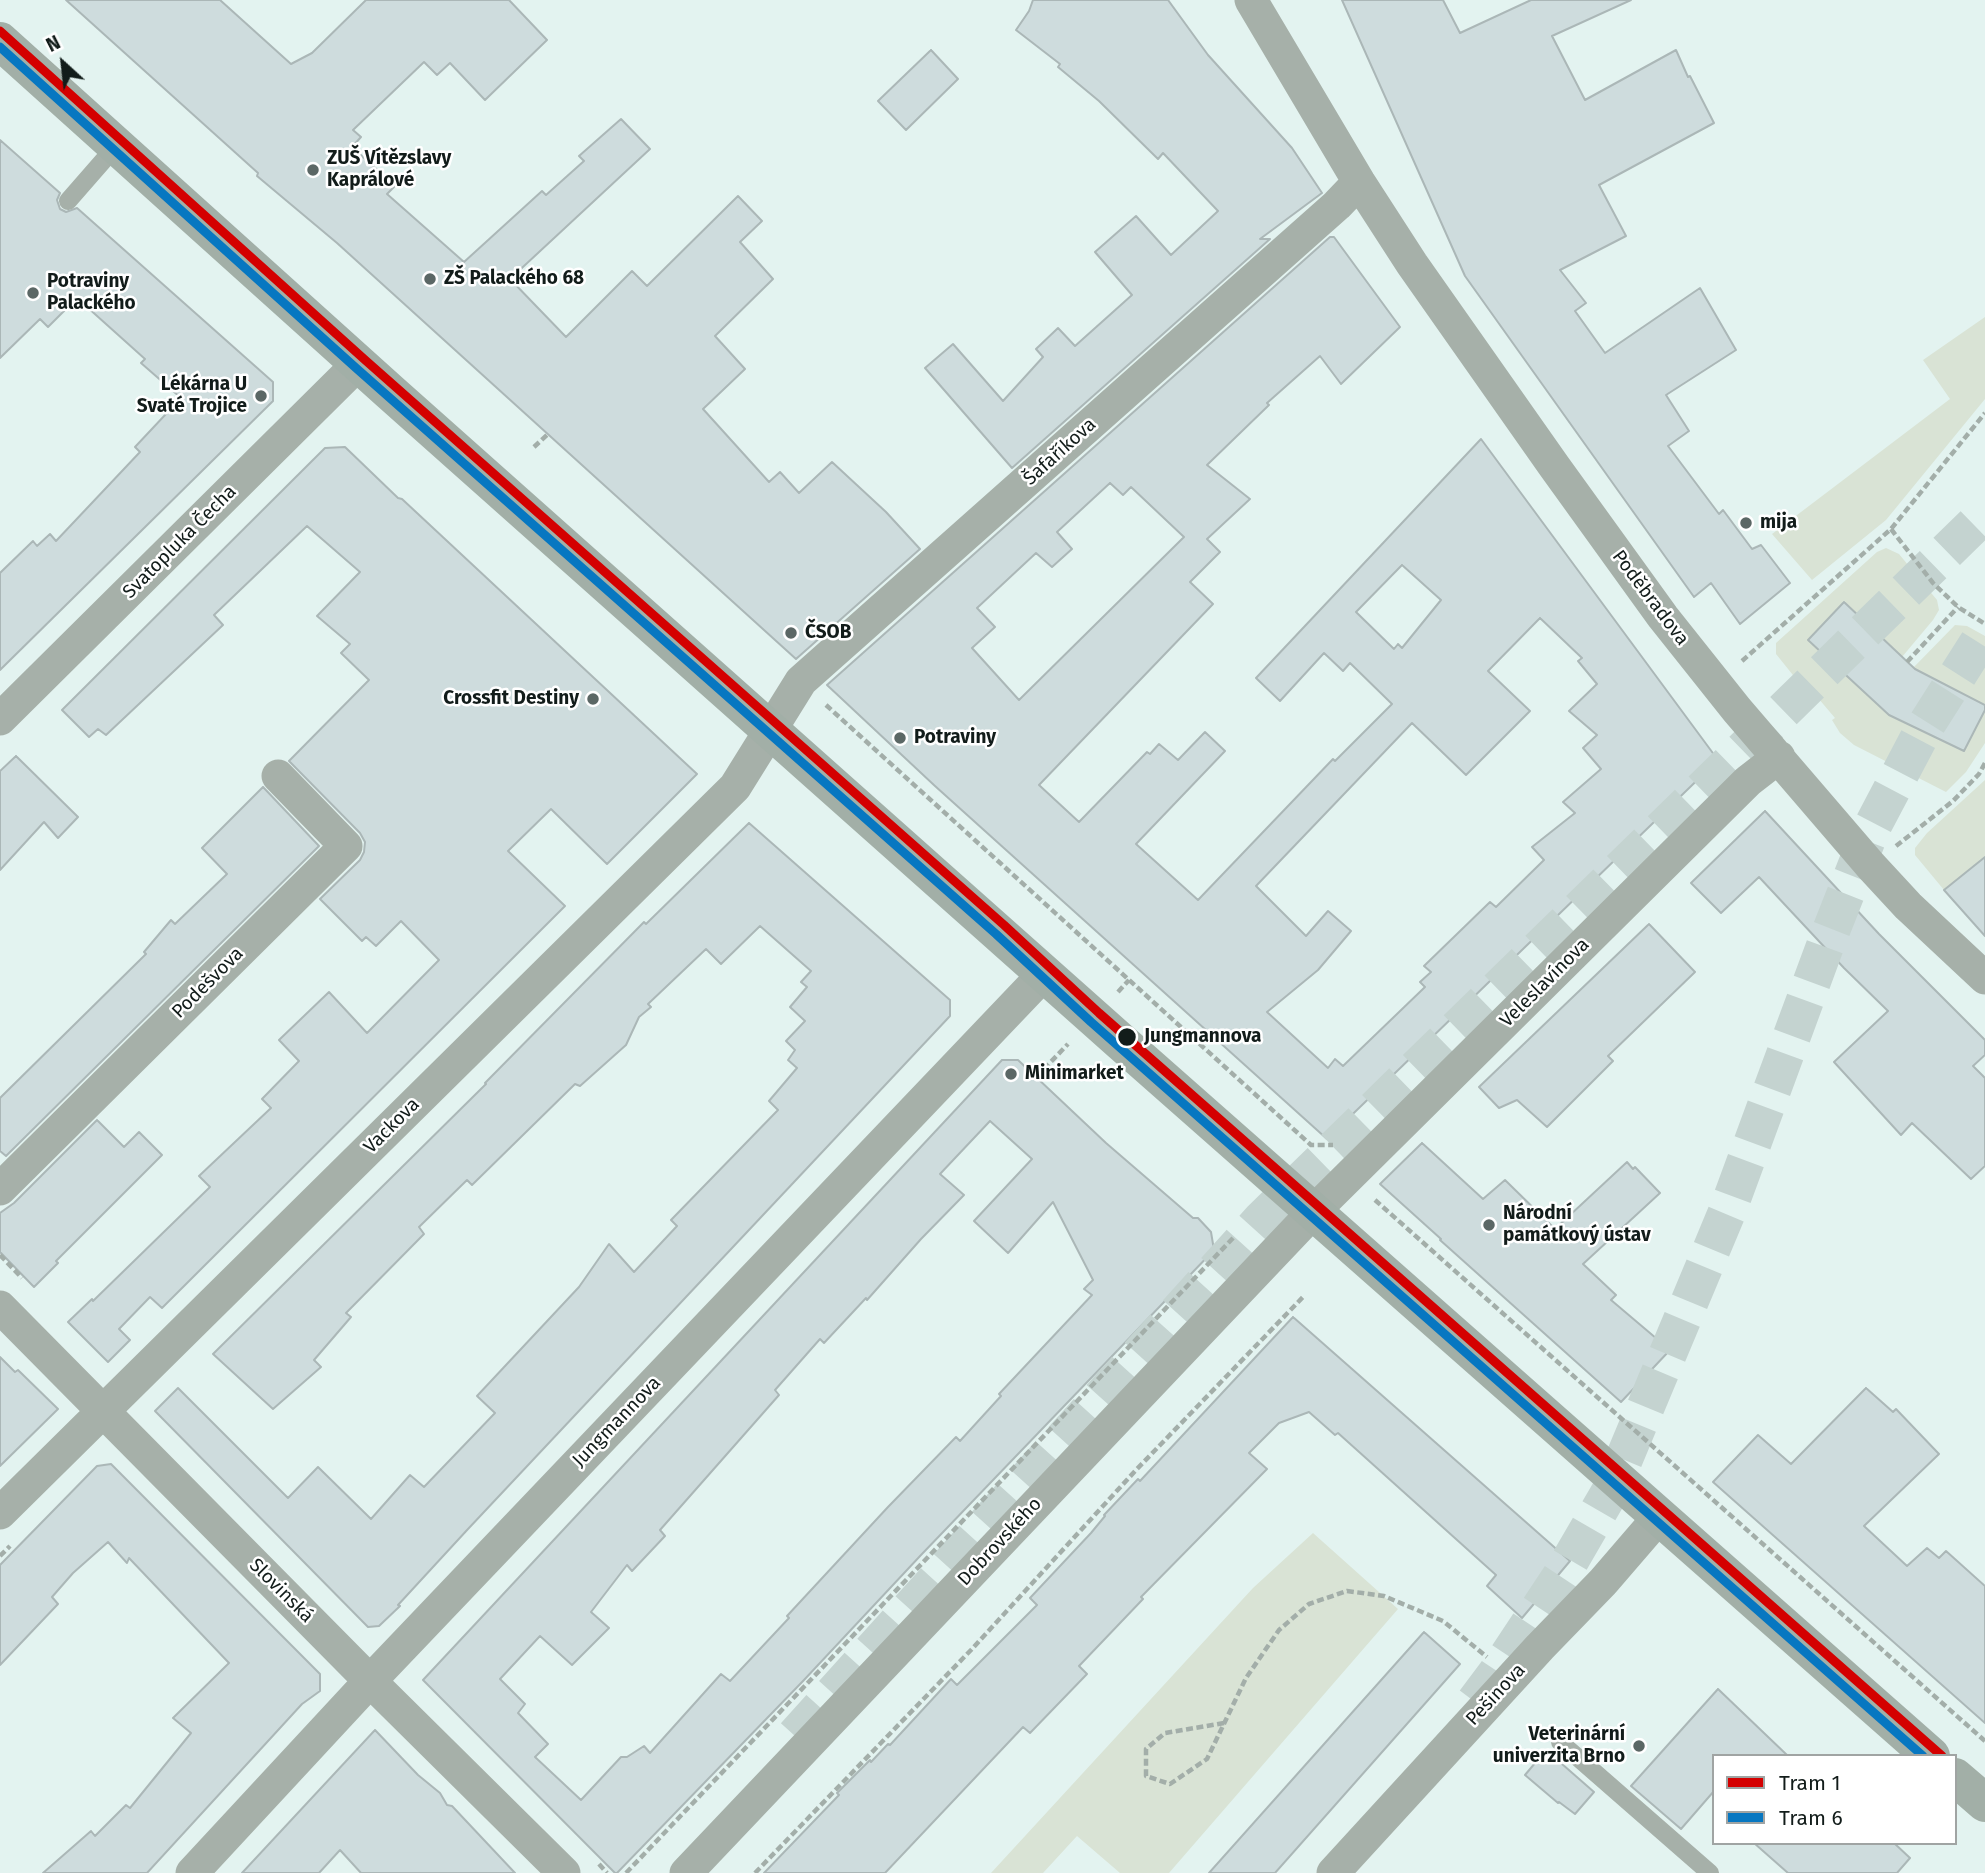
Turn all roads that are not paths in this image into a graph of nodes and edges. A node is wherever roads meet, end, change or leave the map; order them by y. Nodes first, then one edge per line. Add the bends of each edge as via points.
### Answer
1 (1251, 0) edge
2 (0, 41) edge
3 (116, 146) junction
4 (1359, 182) junction
5 (68, 201) dead end
6 (359, 363) junction
7 (0, 719) edge
8 (772, 730) junction
9 (1779, 757) junction
10 (278, 776) dead end
11 (1045, 973) junction
12 (1985, 978) edge
13 (0, 1189) edge
14 (1313, 1212) junction
15 (0, 1307) edge
16 (102, 1410) junction
17 (1659, 1517) junction
18 (10, 1525) edge
19 (370, 1681) junction
20 (1559, 1742) dead end
21 (1929, 1754) edge
22 (1957, 1779) edge
23 (1985, 1803) edge
24 (192, 1873) edge
25 (564, 1873) edge
26 (686, 1873) edge
27 (1333, 1873) edge
28 (1710, 1873) edge

1 - 4 street, Poděbradova
2 - 3 street
3 - 5 lane
3 - 6 street
4 - 8 street, Šafaříkova via 805,678
4 - 9 street, Poděbradova via 1412,264 1663,617
6 - 7 street, Svatopluka Čecha
6 - 8 street
8 - 11 street
8 - 16 street, Vackova via 735,787
9 - 12 street, Poděbradova via 1908,906
9 - 14 street, Veleslavínova via 1748,781
10 - 13 street, Podešvova via 346,846
11 - 14 street
11 - 19 street, Jungmannova
14 - 17 street
14 - 26 street, Dobrovského
15 - 16 street, Slovinská
16 - 18 street, Vackova
16 - 19 street, Slovinská
17 - 21 street
17 - 27 street, Pešinova
19 - 24 street, Jungmannova
19 - 25 street, Slovinská
20 - 28 lane
22 - 23 street

